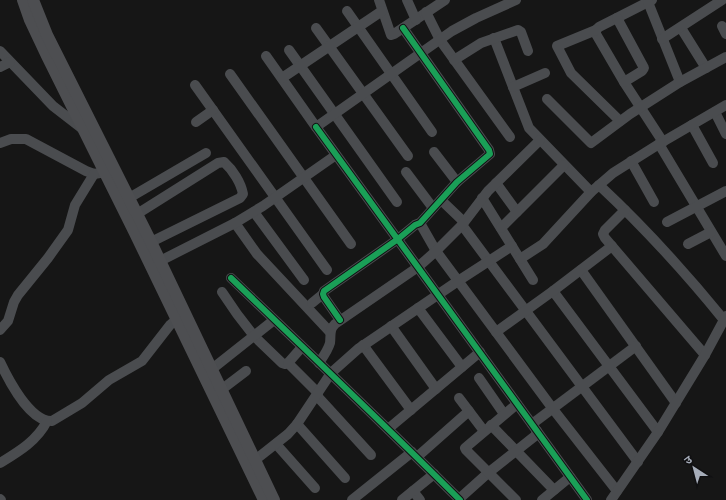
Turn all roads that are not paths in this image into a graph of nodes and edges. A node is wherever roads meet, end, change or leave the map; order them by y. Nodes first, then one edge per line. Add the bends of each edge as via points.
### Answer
1 (23, 0) edge
2 (33, 0) edge
3 (379, 0) edge
4 (406, 0) edge
5 (445, 0) edge
6 (516, 0) edge
7 (722, 0) edge
8 (650, 1) edge
9 (347, 11) dead end
10 (382, 11) junction
11 (426, 12) junction
12 (617, 18) junction
13 (416, 20) junction
14 (359, 27) junction
15 (316, 28) dead end
16 (403, 28) junction
17 (681, 28) junction
18 (596, 30) junction
19 (494, 38) junction
20 (662, 39) junction
21 (440, 40) junction
22 (330, 46) junction
23 (289, 50) dead end
24 (0, 51) edge
25 (528, 51) dead end
26 (421, 52) junction
27 (266, 56) dead end
28 (726, 57) edge
29 (454, 60) junction
30 (10, 62) junction
31 (300, 66) junction
32 (0, 67) edge
33 (706, 68) junction
34 (392, 73) junction
35 (545, 73) dead end
36 (230, 74) dead end
37 (282, 78) junction
38 (624, 82) junction
39 (680, 82) junction
40 (195, 85) dead end
41 (513, 87) junction
42 (363, 94) junction
43 (547, 99) dead end
44 (726, 105) edge
45 (640, 107) junction
46 (213, 110) junction
47 (714, 112) junction
48 (334, 114) junction
49 (196, 122) dead end
50 (620, 122) junction
51 (692, 125) junction
52 (316, 127) junction
53 (88, 128) junction
54 (432, 132) dead end
55 (726, 134) edge
56 (510, 137) dead end
57 (540, 140) junction
58 (0, 143) edge
59 (661, 143) junction
60 (434, 152) dead end
61 (206, 153) dead end
62 (336, 155) junction
63 (408, 156) dead end
64 (631, 161) junction
65 (712, 163) dead end
66 (564, 165) junction
67 (406, 172) dead end
68 (99, 173) junction
69 (304, 178) junction
70 (457, 182) junction
71 (496, 183) junction
72 (595, 188) junction
73 (726, 191) edge
74 (129, 198) junction
75 (275, 198) junction
76 (482, 198) junction
77 (441, 200) junction
78 (397, 202) dead end
79 (654, 202) dead end
80 (696, 206) junction
81 (433, 208) junction
82 (625, 210) junction
83 (254, 212) junction
84 (517, 212) junction
85 (137, 214) junction
86 (667, 222) dead end
87 (235, 223) junction
88 (420, 223) junction
89 (463, 224) junction
90 (501, 228) junction
91 (712, 232) junction
92 (398, 239) junction
93 (151, 242) junction
94 (351, 244) dead end
95 (688, 244) dead end
96 (512, 246) junction
97 (612, 246) junction
98 (436, 251) junction
99 (726, 256) edge
100 (520, 259) junction
101 (160, 261) junction
102 (488, 261) junction
103 (418, 267) junction
104 (327, 270) dead end
105 (581, 270) junction
106 (231, 278) dead end
107 (304, 280) dead end
108 (458, 280) junction
109 (532, 280) dead end
110 (553, 291) junction
111 (222, 292) dead end
112 (323, 294) junction
113 (438, 294) junction
114 (312, 303) dead end
115 (418, 308) junction
116 (525, 312) junction
117 (725, 318) edge
118 (177, 319) junction
119 (274, 320) junction
120 (340, 320) junction
121 (391, 326) junction
122 (0, 330) edge
123 (330, 332) junction
124 (496, 332) junction
125 (254, 336) junction
126 (363, 345) junction
127 (636, 346) junction
128 (302, 347) junction
129 (480, 352) junction
130 (705, 354) junction
131 (0, 362) edge
132 (288, 363) junction
133 (319, 363) junction
134 (608, 366) junction
135 (462, 367) junction
136 (212, 369) junction
137 (246, 371) dead end
138 (331, 373) junction
139 (479, 378) dead end
140 (581, 387) junction
141 (436, 389) junction
142 (221, 390) junction
143 (317, 395) junction
144 (459, 398) dead end
145 (676, 403) junction
146 (517, 404) junction
147 (553, 409) junction
148 (410, 410) junction
149 (469, 411) junction
150 (504, 414) junction
151 (47, 422) junction
152 (297, 424) junction
153 (488, 428) junction
154 (534, 428) junction
155 (388, 429) junction
156 (658, 432) junction
157 (276, 444) junction
158 (516, 451) junction
159 (371, 455) dead end
160 (415, 455) junction
161 (255, 460) junction
162 (638, 462) junction
163 (0, 464) edge
164 (488, 472) junction
165 (434, 474) junction
166 (570, 477) junction
167 (345, 478) dead end
168 (315, 488) dead end
169 (554, 490) junction
170 (617, 491) junction
171 (413, 492) junction
172 (264, 500) edge
173 (274, 500) edge
174 (352, 500) edge
175 (402, 500) edge
176 (420, 500) edge
177 (460, 500) edge
178 (516, 500) edge
179 (542, 500) edge
180 (587, 500) edge
181 (611, 500) edge

1 - 53 main road via 30,20
2 - 53 main road
3 - 10 street
4 - 13 street
5 - 11 street
6 - 21 street via 476,18
7 - 17 street
8 - 12 street
8 - 20 street
9 - 14 street
10 - 14 street
10 - 16 street via 391,35
11 - 13 street
11 - 21 street
12 - 18 street
12 - 38 street via 644,68
13 - 16 street
14 - 22 street
14 - 34 street
15 - 22 street
16 - 26 street
17 - 20 street
17 - 33 street
18 - 38 street
18 - 50 street via 557,46 572,73
19 - 25 street via 520,31
19 - 29 street
19 - 41 street
20 - 39 street
21 - 26 street
21 - 29 street
22 - 31 street
22 - 42 street
23 - 31 street
24 - 30 street
26 - 34 street
26 - 70 street via 489,150 490,154
27 - 37 street
28 - 33 street
29 - 56 street
30 - 32 street
30 - 53 street via 53,106
31 - 37 street
31 - 48 street
33 - 39 street
34 - 42 street
34 - 54 street
35 - 41 street
36 - 69 street
37 - 52 street
38 - 45 street
39 - 45 street
40 - 46 street
41 - 57 street via 529,128
42 - 48 street
42 - 63 street
43 - 50 street via 591,143
44 - 47 street
45 - 50 street
45 - 59 street
46 - 49 street
46 - 75 street
47 - 51 street
47 - 55 street
48 - 52 street
48 - 78 street
51 - 59 street
51 - 65 street
52 - 62 street
53 - 68 main road
53 - 74 main road
57 - 66 street
57 - 71 street
58 - 68 street via 11,138 26,139
59 - 64 street
59 - 80 street
60 - 70 street
61 - 74 street
62 - 69 street
62 - 92 street
64 - 72 street
64 - 79 street
66 - 72 street
66 - 84 street
67 - 81 street
68 - 118 main road
68 - 122 street via 75,205 68,230 18,295 8,321
69 - 75 street
69 - 94 street
70 - 77 street
71 - 76 street
71 - 84 street
72 - 82 street
72 - 100 street via 543,244
73 - 80 street
74 - 85 main road
75 - 83 street
75 - 104 street
76 - 89 street
76 - 90 street
77 - 81 street
77 - 89 street
80 - 86 street
80 - 91 street
81 - 88 street
82 - 97 street via 603,234
82 - 117 street
83 - 87 street
83 - 107 street
84 - 90 street
85 - 93 main road
85 - 93 street via 218,163 224,162 229,166 242,188 243,194 240,198
87 - 101 street
87 - 123 street via 257,254
88 - 92 street
88 - 98 street
89 - 98 street
89 - 102 street
90 - 96 street
91 - 95 street
91 - 99 street
92 - 103 street
92 - 112 street
93 - 101 main road
96 - 100 street
96 - 102 street
97 - 105 street
97 - 130 street
98 - 103 street
98 - 108 street
100 - 109 street
101 - 136 main road
102 - 108 street
102 - 116 street
103 - 113 street
103 - 120 street
105 - 110 street
105 - 127 street
106 - 119 street
108 - 113 street
108 - 124 street
110 - 116 street
110 - 134 street
111 - 125 street
112 - 114 street
112 - 120 street
113 - 115 street
113 - 129 street
115 - 121 street
115 - 135 street
116 - 124 street
116 - 140 street
117 - 130 street
118 - 151 street via 142,361 109,380 70,410
118 - 172 main road
119 - 125 street
119 - 128 street
120 - 123 street
121 - 126 street
121 - 141 street
123 - 133 street via 330,343
124 - 147 street
125 - 132 street via 282,363
125 - 136 street
126 - 138 street
126 - 148 street
127 - 134 street
127 - 145 street
128 - 132 street
128 - 133 street
129 - 135 street
129 - 146 street
130 - 145 street
131 - 151 street via 21,398 34,413
132 - 143 street
133 - 138 street
134 - 140 street
134 - 156 street
135 - 141 street
136 - 142 main road
137 - 142 street
138 - 143 street
138 - 155 street
139 - 150 street
140 - 147 street
140 - 162 street
141 - 148 street
142 - 161 main road
143 - 152 street
143 - 159 street
144 - 149 street
145 - 156 street
146 - 150 street
146 - 154 street
147 - 154 street
147 - 170 street
148 - 155 street
149 - 153 street
149 - 160 street
150 - 153 street
151 - 163 street via 33,440
152 - 157 street
152 - 167 street
153 - 158 street
153 - 164 street via 465,448
154 - 158 street via 535,436
154 - 166 street
155 - 160 street
156 - 162 street
157 - 161 street
157 - 168 street
158 - 164 street
158 - 169 street
160 - 165 street
160 - 174 street
161 - 173 main road
162 - 170 street
164 - 177 street
164 - 178 street
165 - 171 street
165 - 177 street
166 - 169 street
166 - 180 street
169 - 179 street
170 - 181 street
171 - 175 street
171 - 176 street

